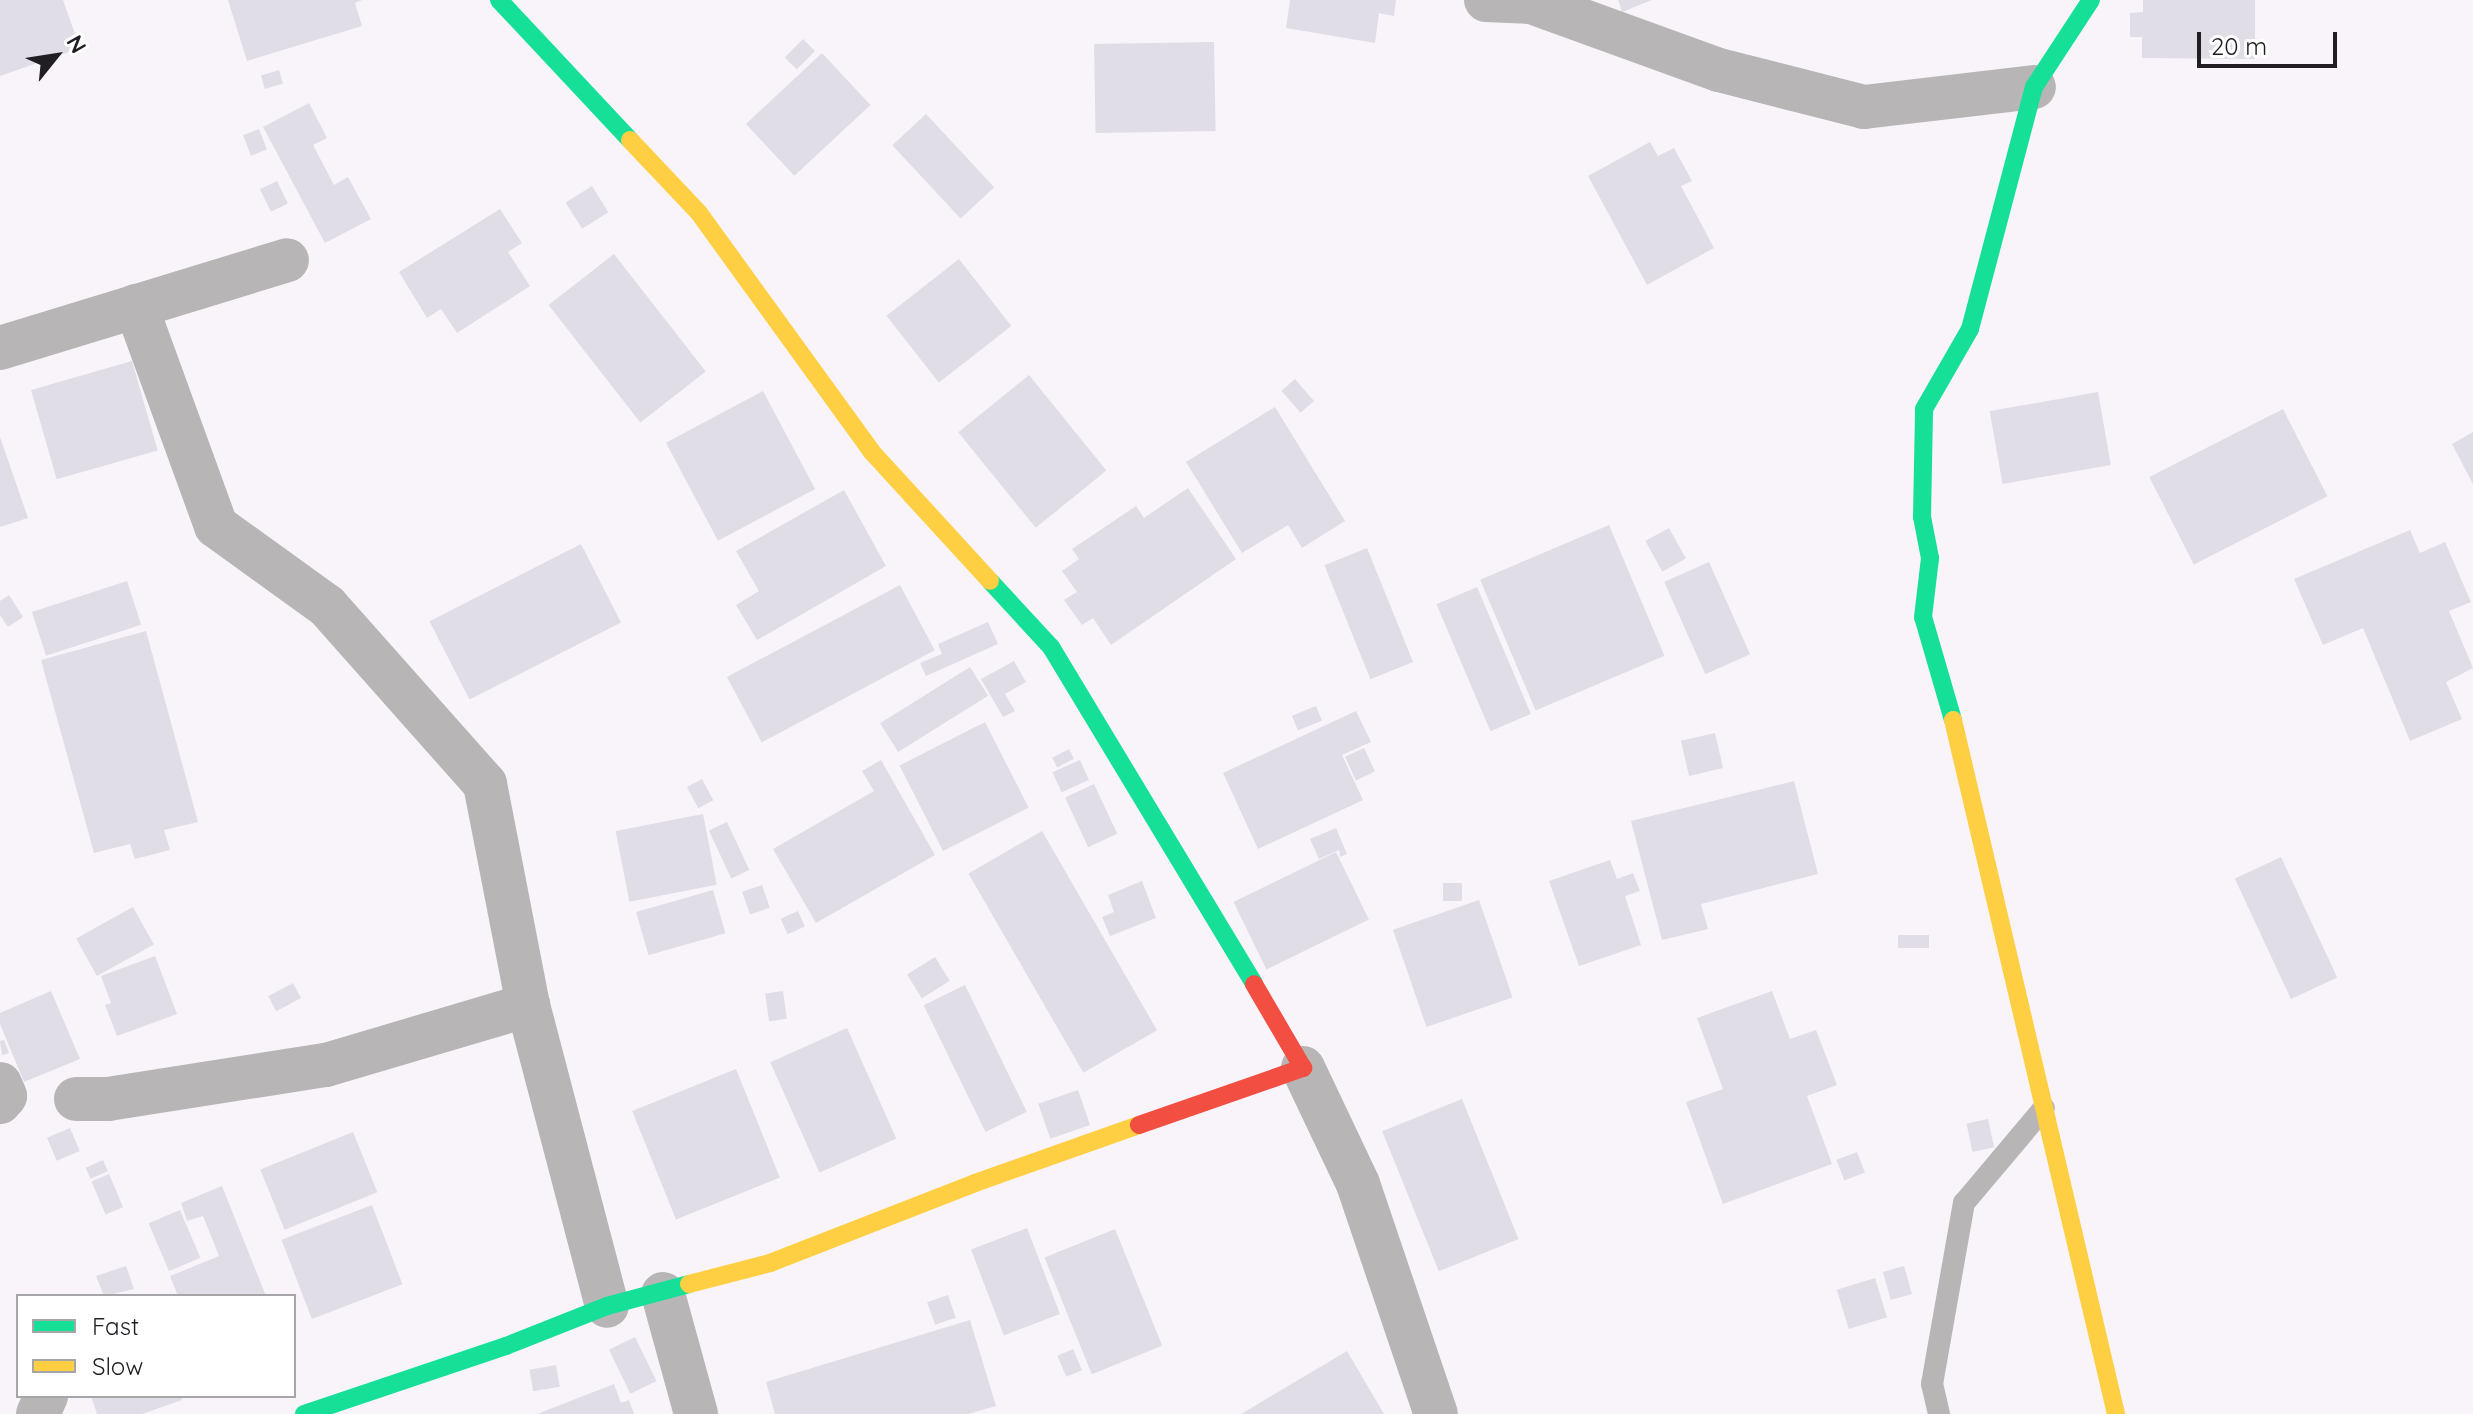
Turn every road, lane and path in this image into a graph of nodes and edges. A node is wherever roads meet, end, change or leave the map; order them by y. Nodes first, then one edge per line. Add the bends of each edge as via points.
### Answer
1 (499, 0) edge
2 (1486, 0) edge
3 (2091, 0) edge
4 (2034, 87) junction
5 (287, 260) dead end
6 (136, 306) junction
7 (0, 348) edge
8 (528, 1005) junction
9 (1303, 1068) junction
10 (0, 1084) edge
11 (76, 1099) dead end
12 (0, 1102) edge
13 (2044, 1108) junction
14 (663, 1294) junction
15 (607, 1306) junction
16 (304, 1414) edge
17 (696, 1414) edge
18 (1436, 1414) edge
19 (1939, 1414) edge
20 (2116, 1414) edge

1 - 9 street via 699,213 871,451 1051,647
2 - 4 street via 1531,2 1719,70 1864,107
3 - 4 street
4 - 13 street via 1970,329 1924,409 1922,517 1930,558 1923,617 1942,673
5 - 6 street
6 - 7 street
6 - 8 street via 216,526 327,606 485,784
8 - 11 street via 326,1065 108,1099
8 - 15 street
9 - 14 street via 975,1183 770,1263
9 - 18 street via 1358,1184
10 - 12 street via 5,1096
13 - 19 lane via 1964,1203 1932,1384
13 - 20 street
14 - 15 street
14 - 17 street
15 - 16 street

